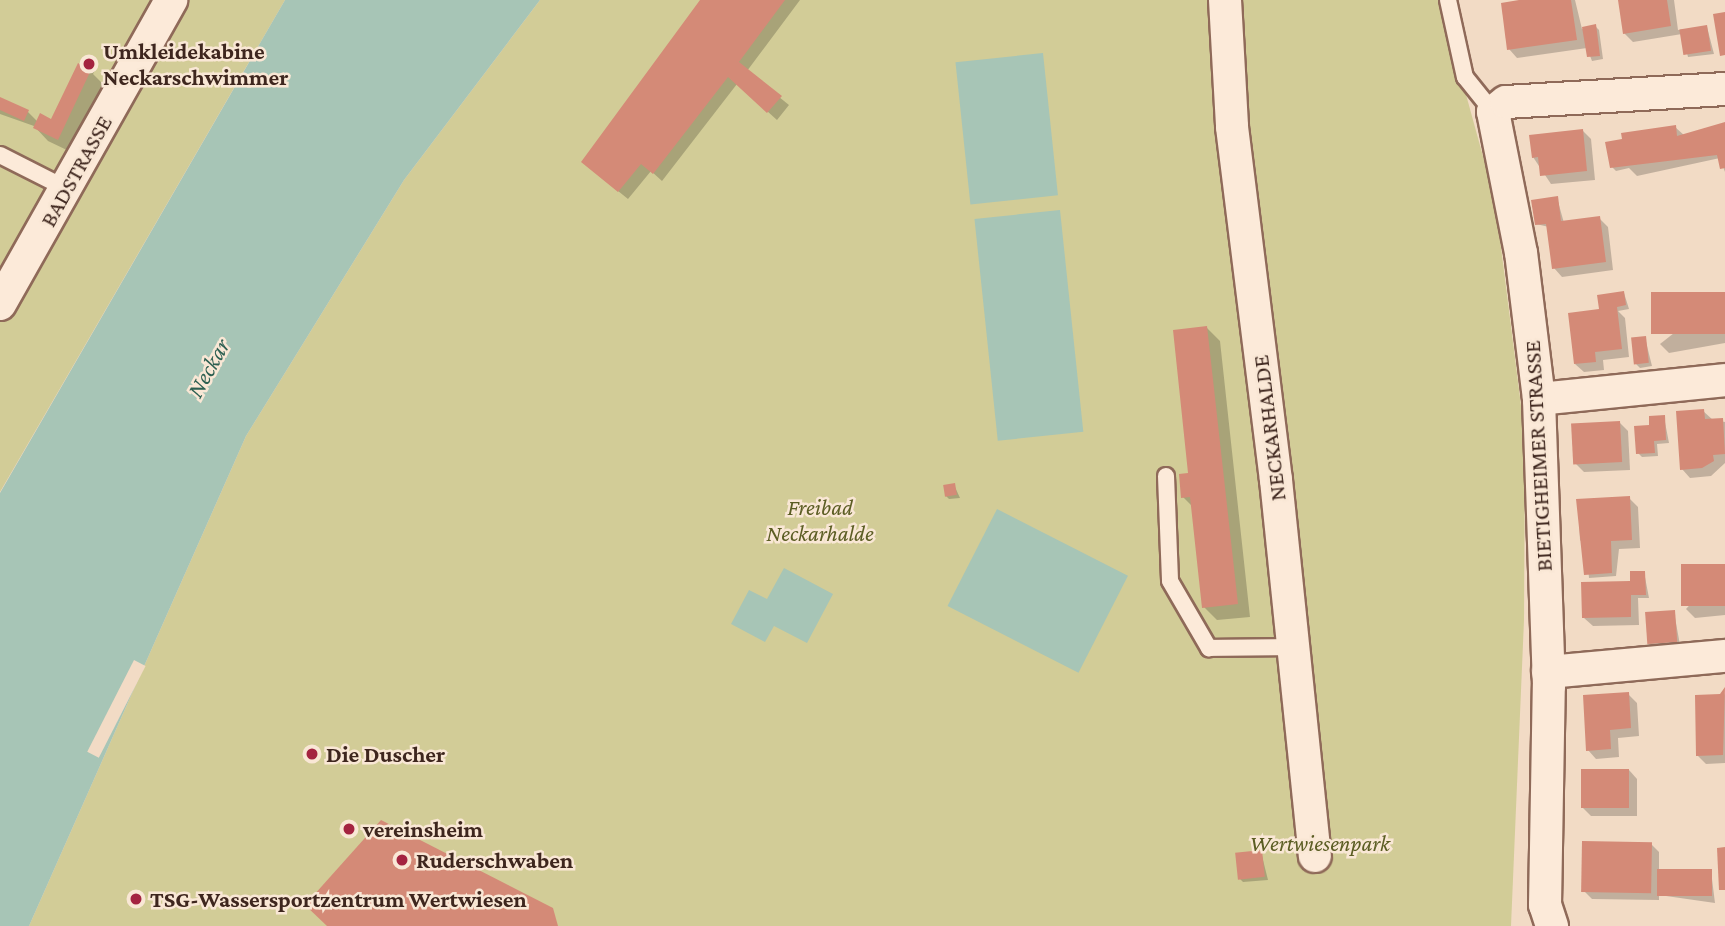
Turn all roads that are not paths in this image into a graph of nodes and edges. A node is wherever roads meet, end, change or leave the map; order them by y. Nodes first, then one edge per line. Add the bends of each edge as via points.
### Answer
1 (171, 0) edge
2 (1225, 0) edge
3 (1448, 0) edge
4 (1725, 89) edge
5 (1493, 112) junction
6 (0, 155) edge
7 (67, 189) junction
8 (0, 304) edge
9 (1725, 380) edge
10 (1539, 399) junction
11 (1166, 476) dead end
12 (1290, 647) junction
13 (1725, 656) edge
14 (1548, 672) junction
15 (1315, 856) dead end
16 (1552, 926) edge

1 - 7 street, BADSTRASSE
2 - 12 street, NECKARHALDE via 1232,127 1276,480
3 - 5 lane, BIETIGHEIMER STRASSE via 1465,77
4 - 5 street via 1506,102
5 - 10 street, BIETIGHEIMER STRASSE via 1521,253
6 - 7 lane
7 - 8 street, BADSTRASSE
9 - 10 street
10 - 14 street, BIETIGHEIMER STRASSE
11 - 12 lane via 1170,581 1209,648
12 - 15 street, NECKARHALDE
13 - 14 street
14 - 16 street, BIETIGHEIMER STRASSE via 1545,905

